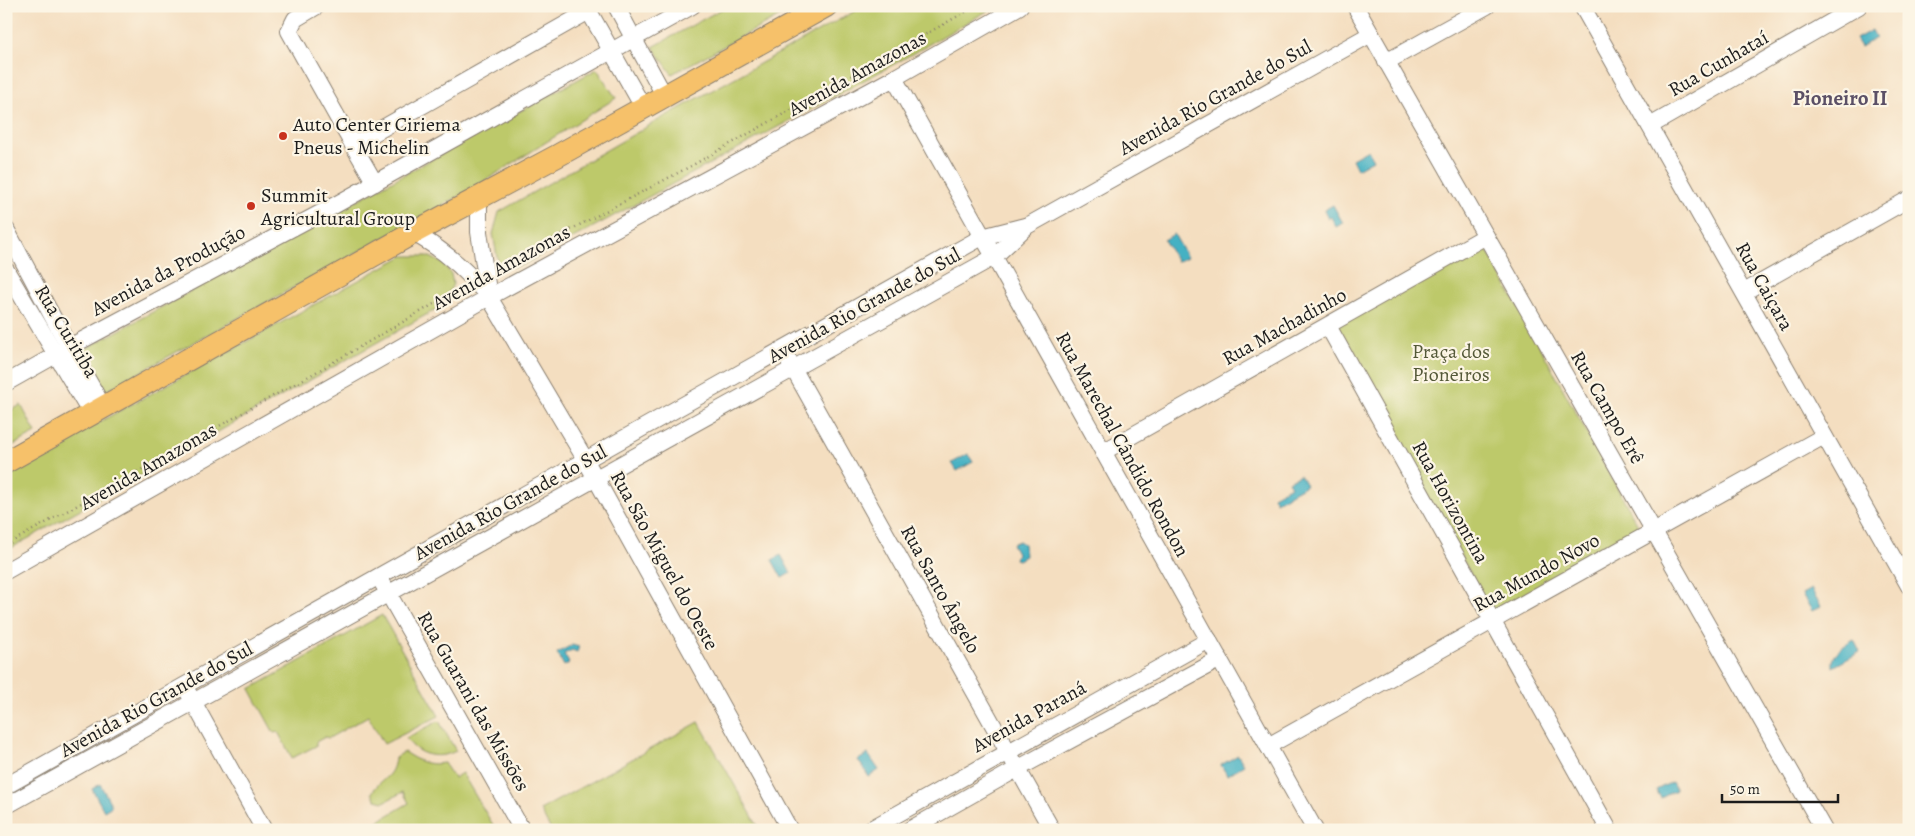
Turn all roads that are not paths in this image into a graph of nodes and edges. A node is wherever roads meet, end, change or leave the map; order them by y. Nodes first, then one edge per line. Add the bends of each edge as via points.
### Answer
1 (317, 6) edge
2 (616, 6) edge
3 (692, 6) edge
4 (826, 6) edge
5 (1020, 6) edge
6 (1355, 6) edge
7 (1487, 6) edge
8 (1582, 6) edge
9 (1859, 6) edge
10 (588, 9) edge
11 (1371, 34) junction
12 (634, 38) junction
13 (612, 52) junction
14 (1386, 62) junction
15 (894, 78) junction
16 (664, 95) junction
17 (643, 107) junction
18 (1650, 126) junction
19 (353, 145) junction
20 (376, 183) junction
21 (479, 196) junction
22 (1909, 199) edge
23 (1027, 226) junction
24 (6, 229) edge
25 (413, 233) junction
26 (1486, 236) junction
27 (982, 237) junction
28 (994, 257) junction
29 (6, 270) edge
30 (1744, 292) junction
31 (489, 297) junction
32 (1328, 326) junction
33 (783, 349) junction
34 (62, 351) junction
35 (793, 368) junction
36 (6, 383) edge
37 (97, 410) junction
38 (1824, 436) junction
39 (1103, 452) junction
40 (585, 459) junction
41 (6, 462) edge
42 (595, 479) junction
43 (1654, 531) junction
44 (6, 571) edge
45 (379, 576) junction
46 (1909, 586) edge
47 (388, 594) junction
48 (1492, 621) junction
49 (1209, 640) junction
50 (1220, 659) junction
51 (185, 685) junction
52 (194, 702) junction
53 (1268, 746) junction
54 (1008, 752) junction
55 (1017, 769) junction
56 (6, 786) edge
57 (6, 806) edge
58 (264, 830) edge
59 (522, 830) edge
60 (790, 830) edge
61 (869, 830) edge
62 (909, 830) edge
63 (1052, 830) edge
64 (1315, 830) edge
65 (1609, 830) edge
66 (1824, 830) edge

1 - 19 street via 295,19 289,31
2 - 12 street
3 - 12 street, Avenida da Produção
4 - 16 highway
5 - 15 street, Avenida Amazonas
6 - 11 street, Rua Campo Erê
7 - 14 street
8 - 18 street, Rua Caiçara
9 - 18 street, Rua Cunhataí
10 - 13 street
10 - 19 street
11 - 14 street, Rua Campo Erê
11 - 23 street, Avenida Rio Grande do Sul
12 - 13 street, Avenida da Produção
12 - 16 street
13 - 17 street
13 - 20 street, Avenida da Produção
14 - 26 street, Rua Campo Erê
15 - 27 street, Rua Marechal Cândido Rondon
15 - 31 street, Avenida Amazonas
16 - 17 highway
17 - 21 highway
18 - 30 street, Rua Caiçara
19 - 20 street
20 - 34 street, Avenida da Produção
21 - 25 highway
21 - 31 street, Rua São Miguel do Oeste via 479,232
22 - 30 street
23 - 27 street, Avenida Rio Grande do Sul
23 - 28 street, Avenida Rio Grande do Sul
24 - 34 street, Rua Curitiba via 58,327
25 - 31 street via 451,257
25 - 37 highway
26 - 32 street, Rua Machadinho
26 - 43 street, Rua Campo Erê
27 - 28 street, Rua Marechal Cândido Rondon
27 - 33 street, Avenida Rio Grande do Sul
28 - 35 street, Avenida Rio Grande do Sul
28 - 39 street, Rua Marechal Cândido Rondon
29 - 34 street, Rua Curitiba via 41,332
30 - 38 street, Rua Caiçara
31 - 40 street, Rua São Miguel do Oeste
31 - 44 street, Avenida Amazonas
32 - 39 street, Rua Machadinho
32 - 48 street, Rua Horizontina
33 - 35 street, Rua Santo Ângelo
33 - 40 street, Avenida Rio Grande do Sul
34 - 36 street, Avenida da Produção
34 - 37 street, Rua Curitiba
35 - 42 street, Avenida Rio Grande do Sul
35 - 54 street, Rua Santo Ângelo
37 - 41 highway
38 - 43 street, Rua Mundo Novo
38 - 46 street, Rua Caiçara
39 - 49 street, Rua Marechal Cândido Rondon
40 - 42 street, Rua São Miguel do Oeste
40 - 45 street, Avenida Rio Grande do Sul
42 - 47 street, Avenida Rio Grande do Sul
42 - 60 street, Rua São Miguel do Oeste
43 - 48 street, Rua Mundo Novo
43 - 66 street, Rua Campo Erê
45 - 47 street, Rua Guarani das Missões
45 - 51 street, Avenida Rio Grande do Sul
47 - 52 street, Avenida Rio Grande do Sul
47 - 59 street, Rua Guarani das Missões
48 - 53 street, Rua Mundo Novo
48 - 65 street, Rua Horizontina
49 - 50 street, Rua Marechal Cândido Rondon
49 - 54 street, Avenida Paraná
50 - 53 street, Rua Marechal Cândido Rondon
50 - 55 street, Avenida Paraná
51 - 52 street
51 - 56 street, Avenida Rio Grande do Sul
52 - 57 street, Avenida Rio Grande do Sul
52 - 58 street
53 - 64 street, Rua Marechal Cândido Rondon
54 - 55 street, Rua Santo Ângelo
54 - 61 street, Avenida Paraná
55 - 62 street, Avenida Paraná
55 - 63 street, Rua Santo Ângelo

